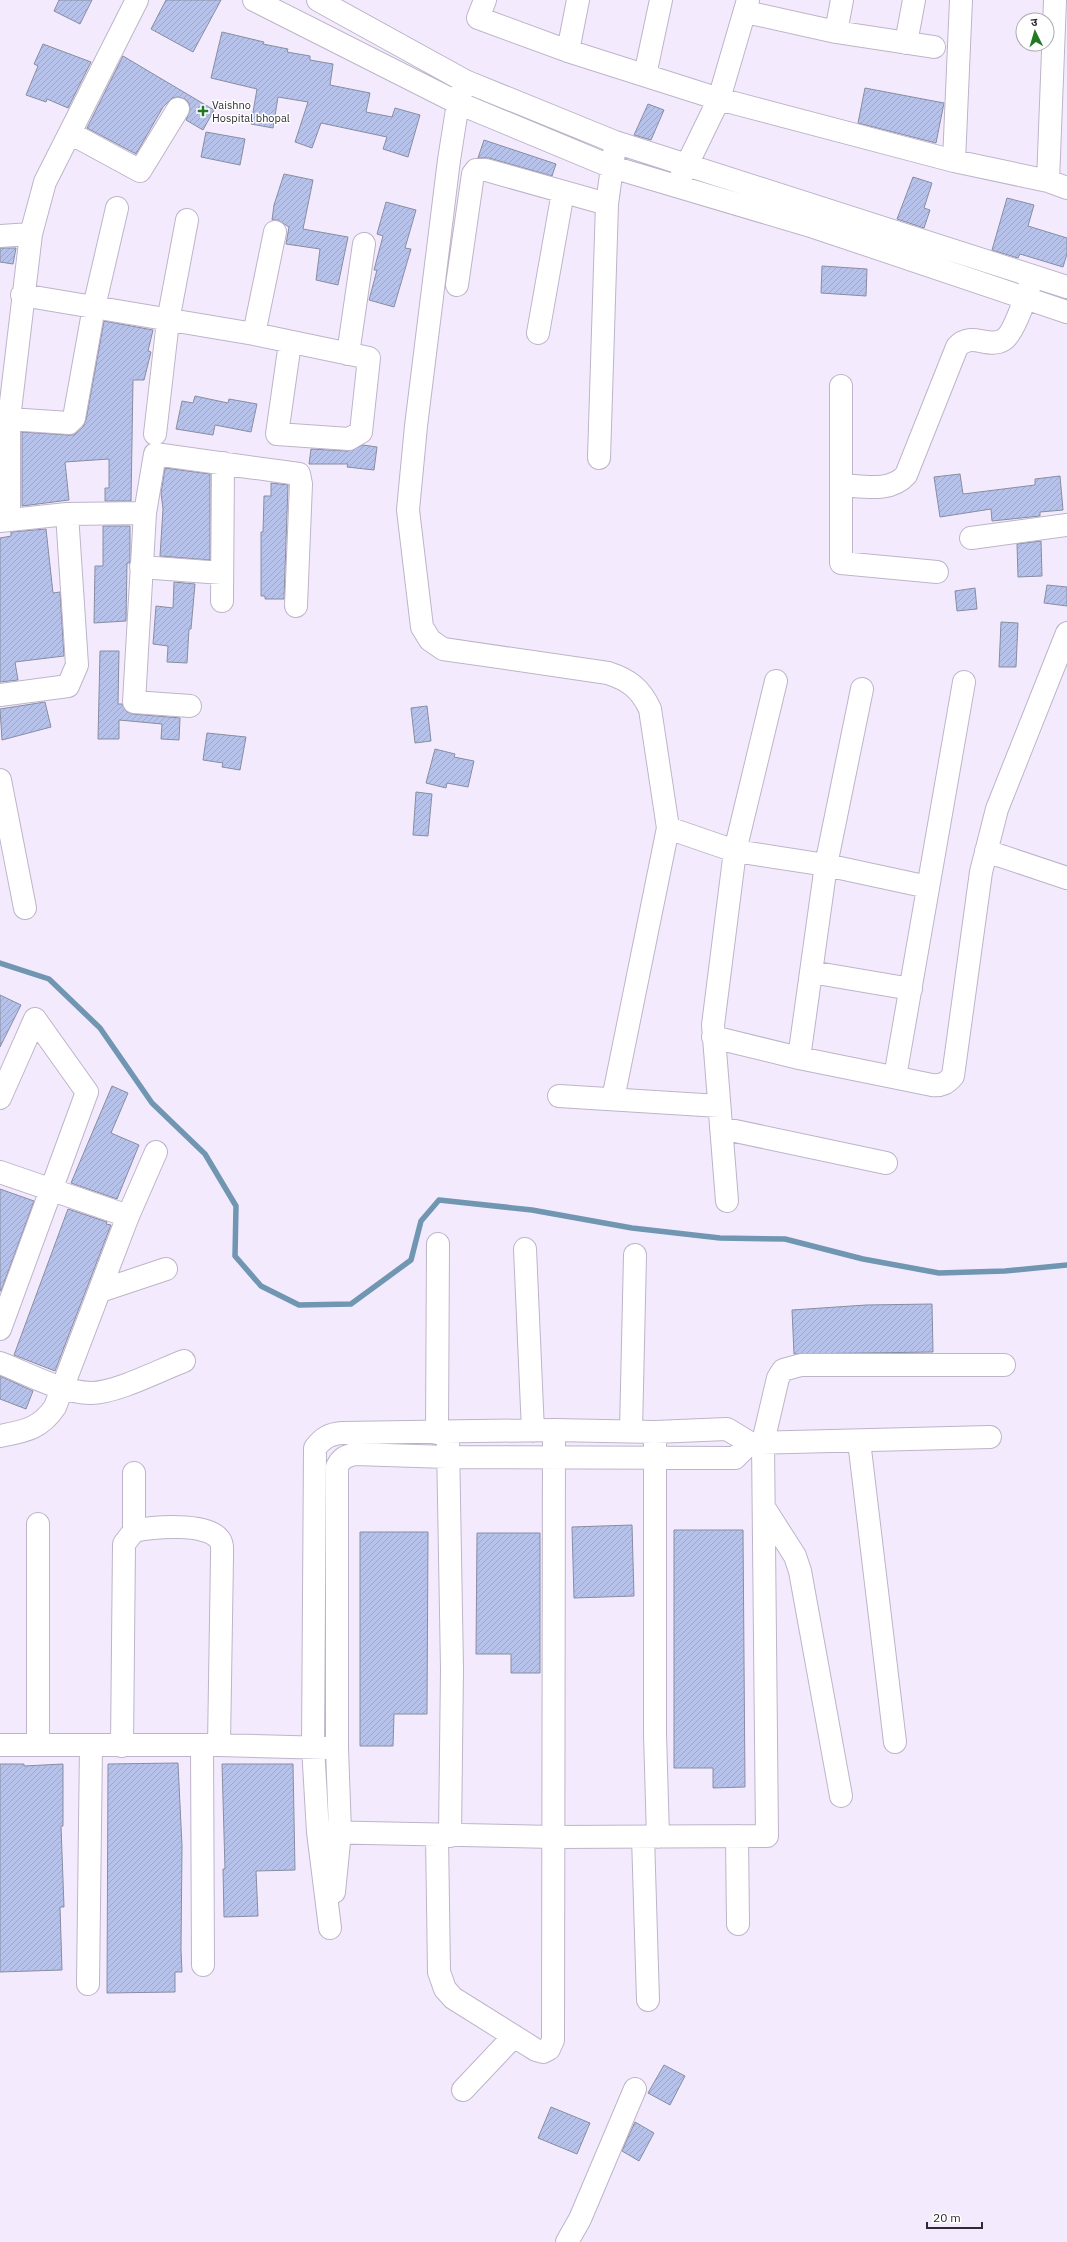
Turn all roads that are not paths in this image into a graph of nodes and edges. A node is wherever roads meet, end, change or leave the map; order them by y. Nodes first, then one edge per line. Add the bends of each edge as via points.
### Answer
1 (137, 0) edge
2 (254, 0) edge
3 (314, 0) edge
4 (318, 0) edge
5 (485, 0) edge
6 (578, 0) edge
7 (661, 0) edge
8 (842, 0) edge
9 (914, 0) edge
10 (961, 0) edge
11 (1055, 0) edge
12 (747, 6) edge
13 (306, 25) junction
14 (836, 32) junction
15 (906, 43) junction
16 (934, 47) dead end
17 (568, 51) junction
18 (645, 75) junction
19 (465, 81) junction
20 (719, 99) junction
21 (458, 103) junction
22 (178, 109) dead end
23 (70, 133) junction
24 (615, 142) junction
25 (954, 161) junction
26 (687, 164) junction
27 (612, 167) junction
28 (1057, 184) edge
29 (677, 186) junction
30 (563, 192) junction
31 (607, 204) junction
32 (117, 208) dead end
33 (187, 220) dead end
34 (275, 232) dead end
35 (31, 234) junction
36 (0, 236) edge
37 (364, 244) dead end
38 (1034, 276) junction
39 (457, 285) dead end
40 (1067, 285) edge
41 (22, 295) junction
42 (1026, 298) junction
43 (94, 307) junction
44 (1064, 311) edge
45 (168, 321) junction
46 (538, 333) dead end
47 (254, 334) junction
48 (290, 343) junction
49 (348, 354) junction
50 (841, 386) dead end
51 (9, 419) junction
52 (155, 434) dead end
53 (599, 458) dead end
54 (223, 463) junction
55 (841, 485) junction
56 (145, 513) junction
57 (67, 514) junction
58 (4, 520) edge
59 (1067, 525) edge
60 (971, 538) dead end
61 (142, 567) junction
62 (937, 572) dead end
63 (222, 573) junction
64 (222, 601) dead end
65 (296, 606) dead end
66 (1067, 633) edge
67 (776, 681) dead end
68 (964, 682) dead end
69 (862, 689) dead end
70 (0, 695) edge
71 (190, 706) dead end
72 (0, 780) edge
73 (668, 828) junction
74 (736, 851) junction
75 (986, 851) junction
76 (826, 865) junction
77 (1067, 878) edge
78 (928, 887) junction
79 (25, 908) dead end
80 (811, 972) junction
81 (910, 989) junction
82 (713, 1037) junction
83 (799, 1058) junction
84 (895, 1077) junction
85 (559, 1096) dead end
86 (0, 1098) edge
87 (613, 1099) junction
88 (719, 1106) junction
89 (721, 1128) junction
90 (156, 1152) dead end
91 (886, 1163) dead end
92 (0, 1172) edge
93 (51, 1190) junction
94 (727, 1201) dead end
95 (128, 1216) junction
96 (438, 1244) dead end
97 (525, 1249) dead end
98 (635, 1255) dead end
99 (166, 1269) dead end
100 (100, 1291) junction
101 (0, 1329) edge
102 (184, 1361) dead end
103 (0, 1363) edge
104 (1004, 1366) dead end
105 (63, 1388) junction
106 (543, 1430) junction
107 (442, 1432) junction
108 (631, 1432) junction
109 (655, 1432) junction
110 (0, 1436) edge
111 (990, 1437) dead end
112 (321, 1440) junction
113 (858, 1441) junction
114 (756, 1442) junction
115 (447, 1457) junction
116 (554, 1457) junction
117 (655, 1459) junction
118 (340, 1460) junction
119 (134, 1472) dead end
120 (764, 1509) junction
121 (38, 1524) dead end
122 (134, 1531) junction
123 (895, 1742) dead end
124 (38, 1744) junction
125 (210, 1745) junction
126 (0, 1746) edge
127 (91, 1746) junction
128 (122, 1746) junction
129 (313, 1747) junction
130 (337, 1748) junction
131 (841, 1796) dead end
132 (318, 1832) junction
133 (340, 1832) junction
134 (443, 1835) junction
135 (737, 1836) junction
136 (554, 1837) junction
137 (650, 1837) junction
138 (738, 1924) dead end
139 (203, 1965) dead end
140 (88, 1984) dead end
141 (648, 2000) dead end
142 (514, 2036) junction
143 (636, 2089) dead end
144 (463, 2090) dead end
145 (567, 2242) edge

1 - 23 street
2 - 13 street
3 - 13 street
4 - 19 street
5 - 17 street via 478,18
6 - 17 street
7 - 18 street
8 - 14 street
9 - 15 street
10 - 25 street
11 - 28 street
12 - 14 street
12 - 20 street
13 - 21 street
14 - 15 street
15 - 16 street
17 - 18 street
18 - 20 street
19 - 21 street
19 - 24 street
20 - 25 street
20 - 26 street
21 - 27 street
21 - 73 street via 448,160 416,418 408,510 422,628 430,640 443,649 608,673 634,686 643,695 650,709
22 - 23 street via 140,171
23 - 35 street via 45,182
24 - 26 street
24 - 27 street
25 - 28 street
26 - 29 street
26 - 38 street
27 - 29 street
27 - 31 street
29 - 42 street via 814,227
30 - 31 street
30 - 39 street via 486,170 476,170 473,174
30 - 46 street
31 - 53 street
32 - 43 street
33 - 45 street
34 - 47 street
35 - 36 street
35 - 41 street
37 - 49 street
38 - 40 street
38 - 42 street
40 - 44 street
41 - 43 street
41 - 51 street
42 - 44 street
42 - 55 street via 1004,340 998,342 969,339 957,347 906,475 901,481 887,487
43 - 45 street
43 - 51 street via 74,418 69,423
45 - 47 street
45 - 52 street
47 - 48 street
48 - 49 street
48 - 49 street via 277,434 349,439 361,432 369,358
50 - 55 street
51 - 58 street
54 - 56 street via 155,454
54 - 63 street
54 - 65 street via 299,474 301,479
55 - 62 street via 840,563
56 - 57 street
56 - 61 street
57 - 58 street
57 - 70 street via 77,665 68,686
59 - 60 street
61 - 63 street
61 - 71 street via 134,702
63 - 64 street
66 - 75 street via 997,809
67 - 74 street
68 - 78 street
69 - 76 street
72 - 79 street
73 - 74 street
73 - 87 street
74 - 76 street
74 - 82 street
75 - 77 street
75 - 84 street via 953,1076 939,1085
76 - 78 street
76 - 80 street
78 - 81 street
80 - 81 street
80 - 83 street
81 - 84 street
82 - 83 street
82 - 88 street
83 - 84 street
85 - 87 street
86 - 93 street via 35,1019 87,1092
87 - 88 street
88 - 89 street
89 - 91 street
89 - 94 street
90 - 95 street
92 - 93 street
93 - 95 street
93 - 101 street
95 - 100 street
96 - 107 street
97 - 106 street
98 - 108 street
99 - 100 street
100 - 105 street
102 - 105 street via 103,1391 91,1393
103 - 105 street
104 - 114 street via 790,1367 783,1370 778,1378
105 - 110 street via 46,1420 35,1427
106 - 107 street
106 - 108 street
106 - 116 street
107 - 112 street via 342,1433 331,1434
107 - 115 street
108 - 109 street
109 - 114 street via 727,1429
109 - 117 street
111 - 113 street
112 - 118 street
112 - 129 street via 315,1448
113 - 114 street
113 - 123 street
114 - 117 street via 735,1458
114 - 120 street
115 - 116 street
115 - 118 street via 355,1454 347,1455
115 - 134 street via 452,1669
116 - 117 street
116 - 136 street
117 - 137 street via 655,1734
118 - 130 street via 337,1467
119 - 122 street
120 - 131 street via 795,1556 800,1571
120 - 135 street via 766,1836
121 - 124 street
122 - 125 street via 176,1527 203,1530 221,1540
122 - 128 street via 124,1544
124 - 126 street
124 - 127 street
125 - 128 street
125 - 129 street
125 - 139 street
127 - 128 street
127 - 140 street
129 - 130 street
129 - 132 street
130 - 133 street
132 - 133 street
132 - 133 street via 330,1928
133 - 134 street
134 - 136 street
134 - 142 street via 440,1981 444,1990 453,1998
135 - 137 street
135 - 138 street
136 - 137 street
136 - 142 street via 552,2040 549,2049 543,2052
137 - 141 street
142 - 144 street
143 - 145 street via 580,2219

